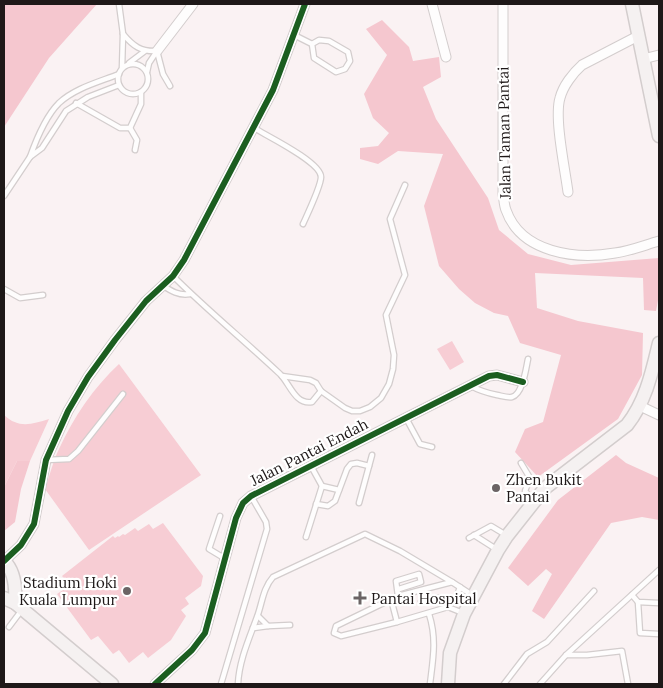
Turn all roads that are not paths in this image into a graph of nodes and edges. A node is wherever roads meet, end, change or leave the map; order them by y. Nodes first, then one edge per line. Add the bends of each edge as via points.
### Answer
1 (118, 4) edge
2 (193, 4) edge
3 (305, 4) edge
4 (432, 4) edge
5 (503, 4) edge
6 (632, 4) edge
7 (123, 34) junction
8 (294, 35) junction
9 (638, 36) junction
10 (312, 44) junction
11 (145, 51) junction
12 (157, 51) junction
13 (659, 54) edge
14 (446, 57) dead end
15 (643, 59) junction
16 (128, 64) junction
17 (122, 68) junction
18 (147, 73) junction
19 (118, 74) junction
20 (119, 85) junction
21 (170, 86) dead end
22 (77, 92) junction
23 (141, 92) junction
24 (82, 100) junction
25 (76, 103) junction
26 (130, 128) junction
27 (254, 128) junction
28 (659, 136) edge
29 (135, 150) dead end
30 (30, 157) junction
31 (405, 185) dead end
32 (568, 192) dead end
33 (4, 196) edge
34 (303, 224) dead end
35 (659, 241) edge
36 (173, 276) junction
37 (162, 285) junction
38 (4, 289) edge
39 (190, 294) junction
40 (43, 295) dead end
41 (659, 343) edge
42 (528, 358) dead end
43 (282, 376) junction
44 (523, 382) junction
45 (470, 385) junction
46 (321, 391) junction
47 (123, 394) dead end
48 (640, 406) junction
49 (659, 415) edge
50 (405, 417) junction
51 (432, 447) dead end
52 (372, 455) dead end
53 (46, 460) junction
54 (521, 463) dead end
55 (310, 464) junction
56 (369, 466) junction
57 (322, 486) junction
58 (339, 490) junction
59 (250, 496) junction
60 (535, 502) junction
61 (360, 503) dead end
62 (316, 504) junction
63 (220, 516) dead end
64 (507, 536) junction
65 (306, 537) dead end
66 (498, 550) junction
67 (224, 558) junction
68 (4, 561) edge
69 (659, 570) edge
70 (452, 582) junction
71 (460, 587) junction
72 (398, 589) junction
73 (594, 591) dead end
74 (632, 595) junction
75 (398, 596) junction
76 (473, 596) junction
77 (391, 599) junction
78 (456, 599) junction
79 (421, 602) dead end
80 (638, 602) junction
81 (659, 602) edge
82 (14, 603) edge
83 (448, 607) junction
84 (429, 614) junction
85 (464, 614) junction
86 (258, 616) junction
87 (397, 622) junction
88 (290, 624) dead end
89 (268, 626) junction
90 (9, 627) dead end
91 (253, 628) junction
92 (659, 634) edge
93 (566, 655) junction
94 (112, 684) edge
95 (155, 684) edge
96 (222, 684) edge
97 (238, 684) edge
98 (430, 684) edge
99 (448, 684) edge
100 (504, 684) edge
101 (540, 684) edge
102 (628, 684) edge

1 - 7 lane
2 - 12 street
3 - 8 street
4 - 14 street
5 - 35 street, Jalan Taman Pantai via 503,194 506,210 514,224 543,247 567,254 592,256 616,253
6 - 9 street
7 - 11 lane via 135,47
7 - 17 lane
8 - 10 lane
8 - 27 street via 274,90
9 - 15 street
9 - 32 street via 582,65 560,97 558,115
10 - 10 lane via 325,40 345,50 350,58 347,67 336,72 318,61 313,56
11 - 12 lane
11 - 16 lane
12 - 18 lane
12 - 21 lane via 162,74
13 - 15 street
15 - 28 street
16 - 17 lane
16 - 18 lane via 137,64
17 - 19 lane
18 - 23 lane via 148,81
19 - 20 lane
19 - 22 lane
20 - 23 lane via 131,94
20 - 24 lane
22 - 24 lane
22 - 30 lane via 58,105 35,142
23 - 26 lane via 141,104
24 - 25 lane
25 - 26 lane via 119,127
25 - 30 lane via 66,111 42,148
26 - 29 lane via 137,142
27 - 34 lane via 319,169 321,180
27 - 36 street
30 - 33 lane
31 - 46 lane via 390,219 405,273 386,315 394,355 389,384 381,398 360,411 345,408
36 - 37 street
36 - 39 lane
37 - 39 lane via 184,295
37 - 53 street via 88,377 68,410
38 - 40 lane via 20,298
39 - 43 lane
41 - 48 street
42 - 44 lane
43 - 46 lane via 310,380
43 - 46 lane via 304,402 312,402
44 - 45 street, Jalan Pantai Endah via 493,374
44 - 45 lane via 511,398 482,392
45 - 50 street, Jalan Pantai Endah
47 - 53 lane via 70,459
48 - 49 street
48 - 60 street via 627,425 545,488
50 - 51 lane via 420,444
50 - 55 street, Jalan Pantai Endah
52 - 56 lane
53 - 68 street via 34,524 21,545
54 - 60 lane via 530,478 525,491
55 - 57 lane
55 - 59 street, Jalan Pantai Endah
56 - 58 lane via 351,464
56 - 61 lane
57 - 58 lane
57 - 62 lane
58 - 62 lane via 331,505
59 - 67 street, Jalan Pantai Endah via 239,510
59 - 96 lane via 267,529
60 - 64 street
62 - 65 lane
63 - 67 lane via 209,549
64 - 66 street
64 - 66 lane via 491,526 472,536
66 - 76 street
67 - 95 street, Jalan Pantai Endah via 204,633 192,650
68 - 82 street via 14,580
69 - 74 lane
70 - 71 lane
70 - 75 lane
70 - 86 lane via 365,534 273,578 267,586
71 - 76 lane
71 - 78 lane
72 - 72 lane via 421,582 420,574 396,581
72 - 75 lane
73 - 100 lane via 547,642 528,654
74 - 80 lane
74 - 93 lane
75 - 77 lane
76 - 85 street
77 - 87 lane
77 - 87 lane via 336,626 334,633 341,636
78 - 79 lane via 438,598
78 - 83 lane
80 - 81 lane
80 - 92 lane via 640,633
82 - 90 lane
82 - 94 street
83 - 84 lane
83 - 85 lane
84 - 87 lane
84 - 98 lane via 434,639
85 - 99 street via 450,653
86 - 89 lane
86 - 91 lane
88 - 89 lane
89 - 91 lane
91 - 97 lane via 238,673
93 - 101 lane
93 - 102 lane via 622,651

